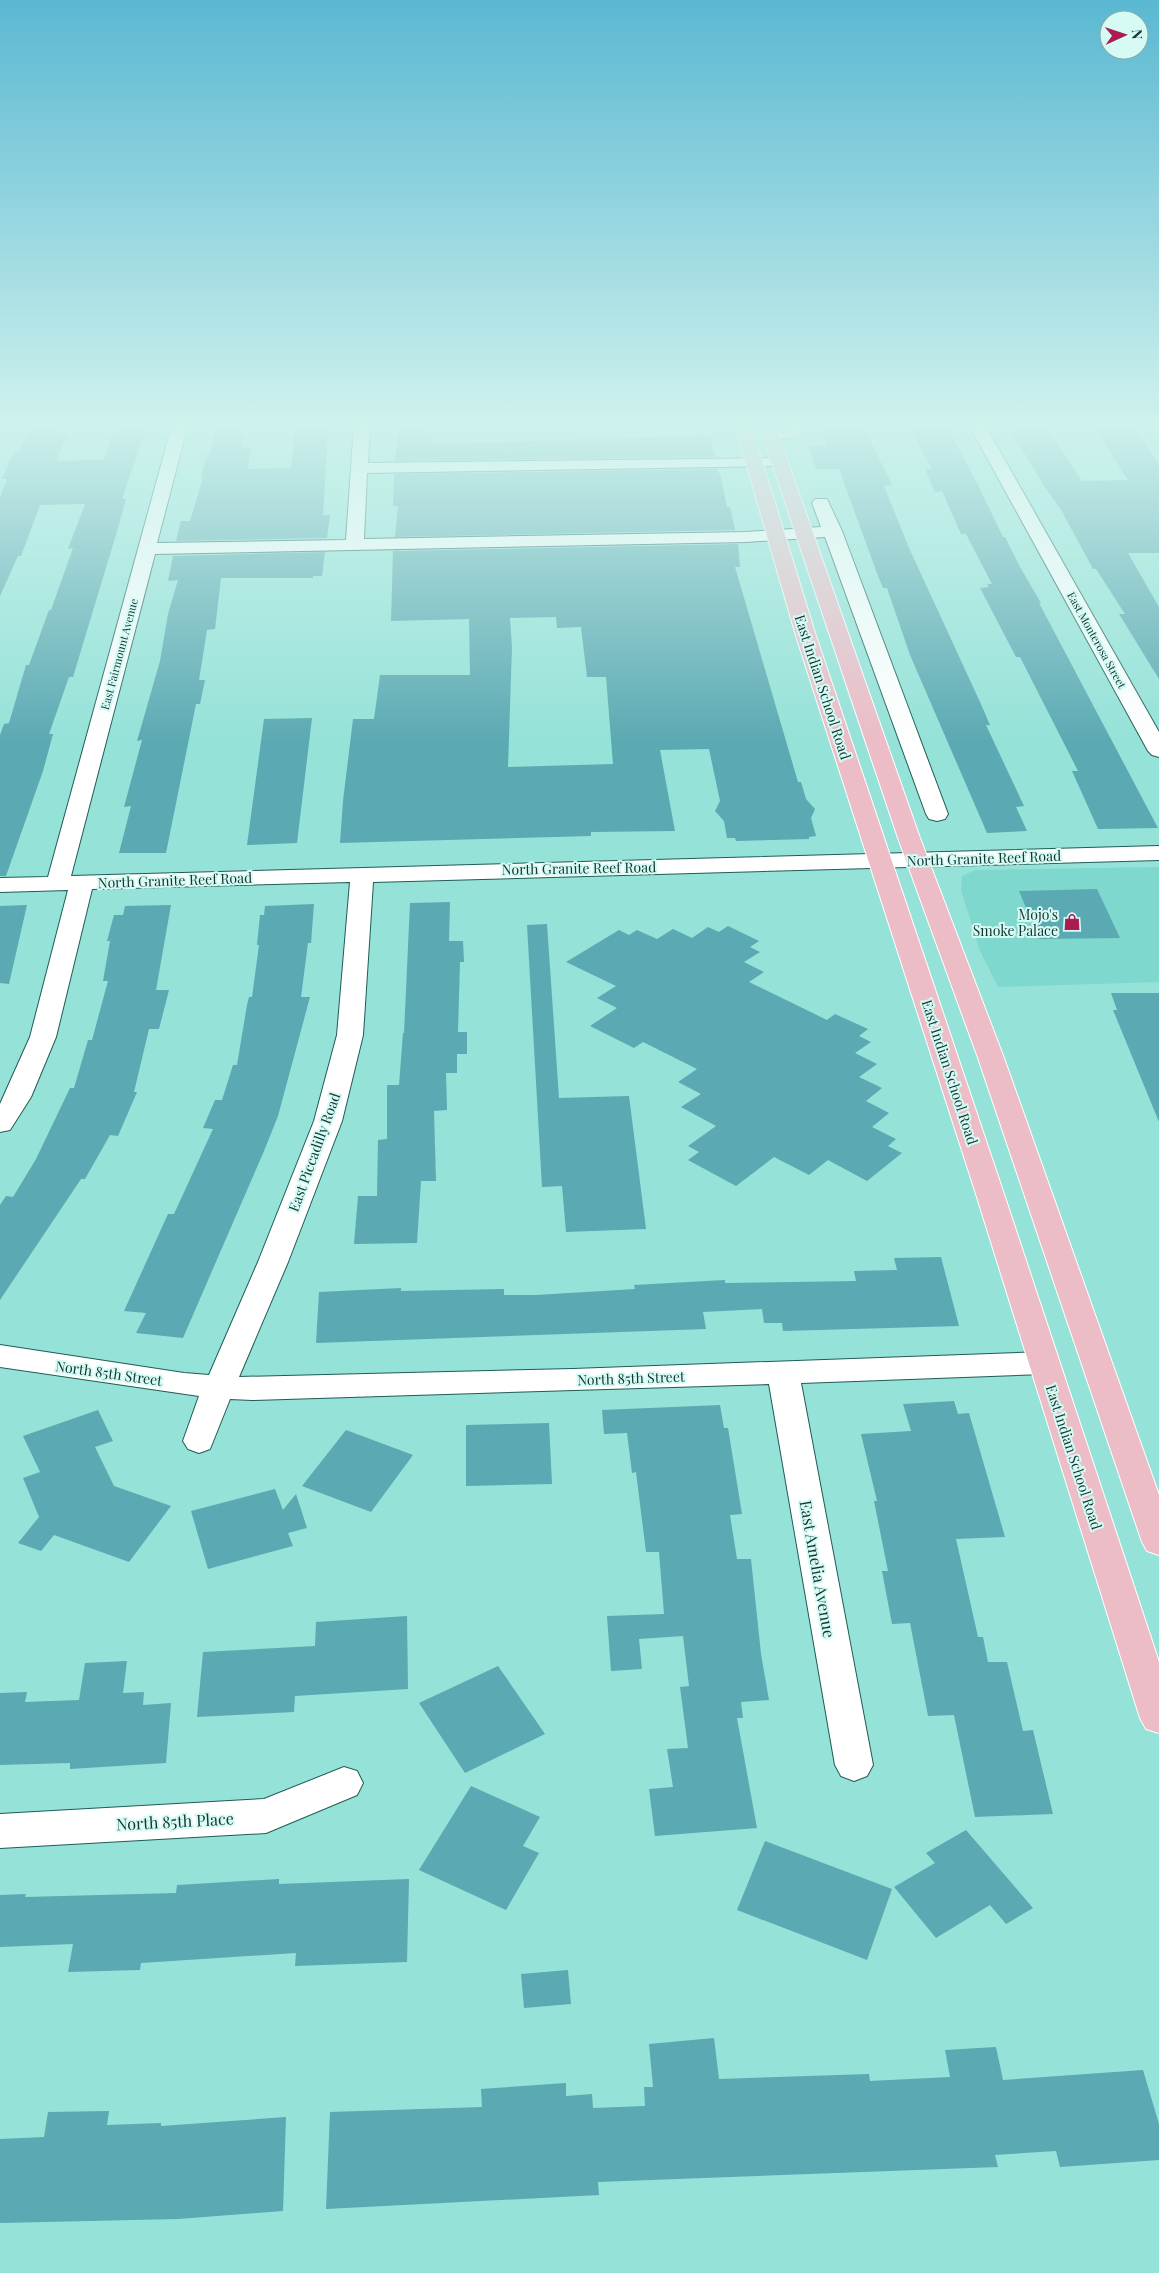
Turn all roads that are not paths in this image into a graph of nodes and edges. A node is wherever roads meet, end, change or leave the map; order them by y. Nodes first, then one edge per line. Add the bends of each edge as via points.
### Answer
1 (151, 531) edge
2 (356, 531) edge
3 (775, 531) edge
4 (831, 531) edge
5 (832, 531) edge
6 (1036, 531) edge
7 (803, 533) junction
8 (776, 535) junction
9 (355, 544) junction
10 (146, 549) junction
11 (1159, 751) edge
12 (896, 799) junction
13 (1159, 853) edge
14 (918, 860) junction
15 (880, 861) junction
16 (362, 874) junction
17 (70, 883) junction
18 (0, 885) edge
19 (0, 1124) edge
20 (0, 1356) edge
21 (1043, 1363) junction
22 (783, 1372) junction
23 (220, 1387) junction
24 (199, 1441) dead end
25 (1159, 1542) edge
26 (1159, 1718) edge
27 (854, 1765) dead end
28 (344, 1783) dead end
29 (0, 1831) edge

1 - 10 street, East Fairmount Avenue
2 - 9 street
3 - 8 main road, East Indian School Road
4 - 7 street
5 - 12 street via 934,806
6 - 11 street, East Monterosa Street
7 - 8 street
7 - 12 main road
8 - 9 street
8 - 15 main road, East Indian School Road
9 - 10 street
10 - 17 street, East Fairmount Avenue
12 - 14 main road
13 - 14 street, North Granite Reef Road
14 - 15 street, North Granite Reef Road
14 - 25 main road via 991,1058
15 - 16 street, North Granite Reef Road
15 - 21 main road, East Indian School Road
16 - 17 street, North Granite Reef Road
16 - 23 street, East Piccadilly Road via 350,1035 342,1074 328,1121 270,1270
17 - 18 street, North Granite Reef Road
17 - 19 street, East Fairmount Avenue via 43,1038 18,1096
20 - 23 street, North 85th Street
21 - 22 street, North 85th Street
21 - 26 main road, East Indian School Road
22 - 23 street, North 85th Street via 252,1389
22 - 27 street, East Amelia Avenue
23 - 24 street
28 - 29 street, North 85th Place via 266,1816

